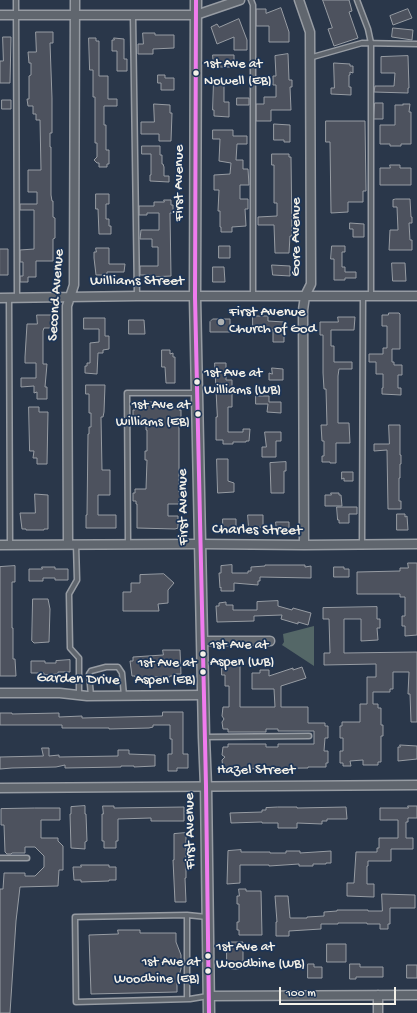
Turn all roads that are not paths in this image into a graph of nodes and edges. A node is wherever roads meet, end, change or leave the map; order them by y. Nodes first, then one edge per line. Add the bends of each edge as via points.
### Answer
1 (16, 0) edge
2 (74, 0) edge
3 (196, 0) edge
4 (240, 0) edge
5 (252, 0) edge
6 (299, 0) edge
7 (357, 0) edge
8 (0, 15) edge
9 (16, 15) junction
10 (196, 15) junction
11 (75, 16) junction
12 (133, 16) junction
13 (370, 43) junction
14 (417, 44) edge
15 (309, 58) junction
16 (70, 296) junction
17 (137, 296) junction
18 (253, 296) junction
19 (305, 296) junction
20 (367, 296) junction
21 (417, 296) edge
22 (195, 297) junction
23 (0, 298) edge
24 (13, 298) junction
25 (196, 393) junction
26 (72, 544) junction
27 (128, 544) junction
28 (200, 544) junction
29 (362, 544) junction
30 (417, 544) edge
31 (0, 545) edge
32 (10, 545) junction
33 (304, 545) junction
34 (202, 641) junction
35 (270, 641) dead end
36 (0, 693) edge
37 (79, 695) junction
38 (203, 695) junction
39 (91, 696) junction
40 (124, 696) junction
41 (309, 736) dead end
42 (204, 737) junction
43 (417, 785) edge
44 (206, 786) junction
45 (0, 788) edge
46 (0, 858) edge
47 (27, 858) dead end
48 (187, 915) junction
49 (207, 917) junction
50 (378, 995) junction
51 (417, 995) edge
52 (209, 996) junction
53 (188, 1000) junction
54 (209, 1013) edge
55 (378, 1013) edge

1 - 9 lane
2 - 11 street, Second Avenue
3 - 10 street, First Avenue
4 - 10 street
5 - 18 lane
6 - 15 street, Gore Avenue via 310,32
7 - 13 lane via 368,29
8 - 9 street
9 - 11 street
9 - 24 lane
10 - 12 street
10 - 22 street, First Avenue
11 - 12 street
11 - 16 street, Second Avenue via 74,285
12 - 17 lane
13 - 14 lane
13 - 15 lane
13 - 20 lane
15 - 19 street, Gore Avenue via 311,284
16 - 17 street, Williams Street
16 - 24 street, Williams Street
16 - 26 street, Second Avenue via 67,306
17 - 22 street, Williams Street
18 - 19 street, Williams Street
18 - 22 street, Williams Street
19 - 20 street, Williams Street
19 - 33 street, Gore Avenue
20 - 21 street, Williams Street
20 - 29 lane
22 - 25 street, First Avenue
23 - 24 street, Williams Street
24 - 32 lane
25 - 27 lane via 127,393
25 - 28 street, First Avenue
26 - 27 street, Charles Street
26 - 32 street, Charles Street
26 - 37 lane via 77,580 69,594 70,648 79,658
27 - 28 street, Charles Street
28 - 33 street, Charles Street
28 - 34 street, First Avenue
29 - 30 street, Charles Street
29 - 33 street, Charles Street
31 - 32 street, Charles Street
34 - 35 street
34 - 38 street, First Avenue
36 - 37 street, Garden Drive
37 - 39 street, Garden Drive
38 - 40 street, Garden Drive
38 - 42 street, First Avenue
39 - 40 street, Garden Drive
39 - 40 lane via 89,674 91,671 106,667 118,667 122,673
41 - 42 lane
42 - 44 street, First Avenue
43 - 44 street, Hazel Street
44 - 45 street, Hazel Street
44 - 49 street, First Avenue
46 - 47 lane
48 - 49 lane
48 - 53 lane
48 - 53 lane via 75,917 76,1002
49 - 52 street, First Avenue
50 - 51 street
50 - 52 street
50 - 55 street
52 - 53 lane
52 - 54 street, First Avenue

